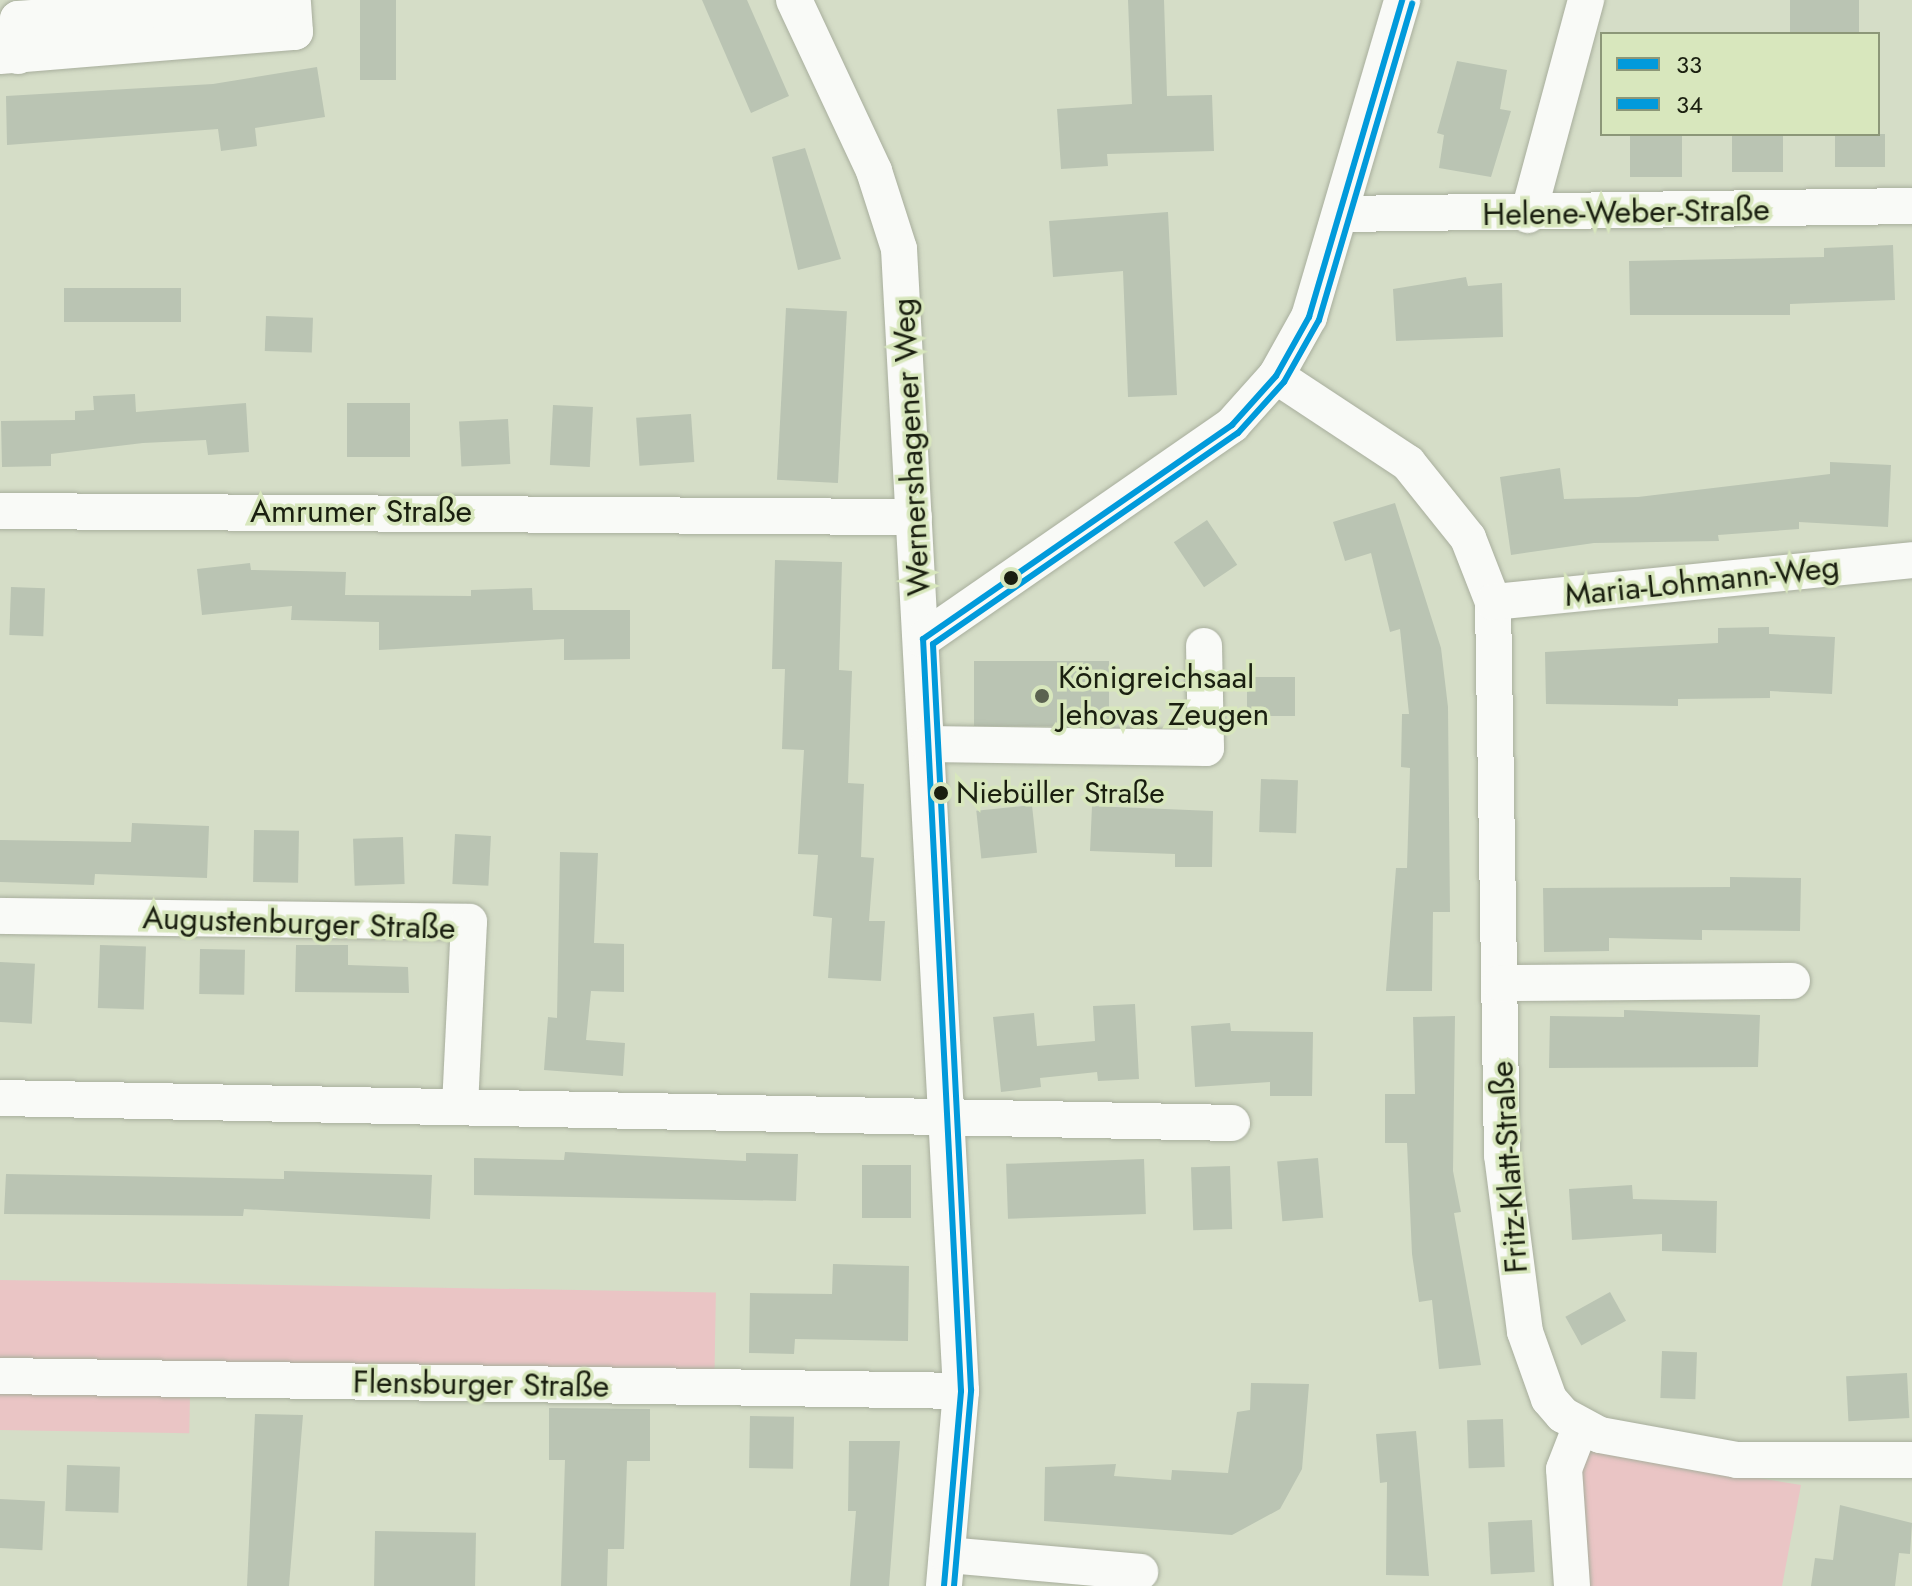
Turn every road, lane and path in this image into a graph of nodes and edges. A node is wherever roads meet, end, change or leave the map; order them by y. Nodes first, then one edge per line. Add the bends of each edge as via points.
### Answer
1 (285, 0) edge
2 (293, 0) edge
3 (794, 0) edge
4 (1402, 0) edge
5 (1586, 0) edge
6 (9, 56) edge
7 (1912, 206) edge
8 (1341, 214) junction
9 (1528, 215) junction
10 (1276, 376) junction
11 (0, 511) edge
12 (914, 517) junction
13 (1912, 560) edge
14 (1493, 602) junction
15 (923, 639) junction
16 (1204, 646) dead end
17 (928, 744) junction
18 (0, 916) edge
19 (1792, 981) dead end
20 (1500, 983) junction
21 (0, 1098) edge
22 (460, 1106) junction
23 (949, 1112) junction
24 (1232, 1123) dead end
25 (0, 1376) edge
26 (961, 1391) junction
27 (1580, 1428) junction
28 (1912, 1460) edge
29 (945, 1571) edge
30 (1140, 1572) dead end
31 (1572, 1586) edge

1 - 6 street via 18,19
2 - 6 street via 295,32
3 - 12 street, Wernershagener Weg via 874,171 899,249
4 - 8 street
5 - 9 street
7 - 9 street, Helene-Weber-Straße
8 - 9 street, Helene-Weber-Straße
8 - 10 street via 1309,317
10 - 14 street, Fritz-Klatt-Straße via 1415,471 1468,538
10 - 15 street via 1232,425
11 - 12 street, Amrumer Straße
12 - 15 street, Wernershagener Weg
13 - 14 street, Maria-Lohmann-Weg
14 - 20 street, Fritz-Klatt-Straße
15 - 17 street, Wernershagener Weg
16 - 17 street via 1206,748
17 - 23 street, Wernershagener Weg
18 - 22 street, Augustenburger Straße via 469,922
19 - 20 street
20 - 27 street, Fritz-Klatt-Straße via 1502,1155 1514,1273 1537,1374 1563,1415
21 - 22 street
22 - 23 street
23 - 24 street
23 - 26 street, Wernershagener Weg
25 - 26 street, Flensburger Straße
26 - 29 street, Wernershagener Weg
27 - 28 street via 1737,1460
27 - 31 street via 1564,1469
29 - 30 street

